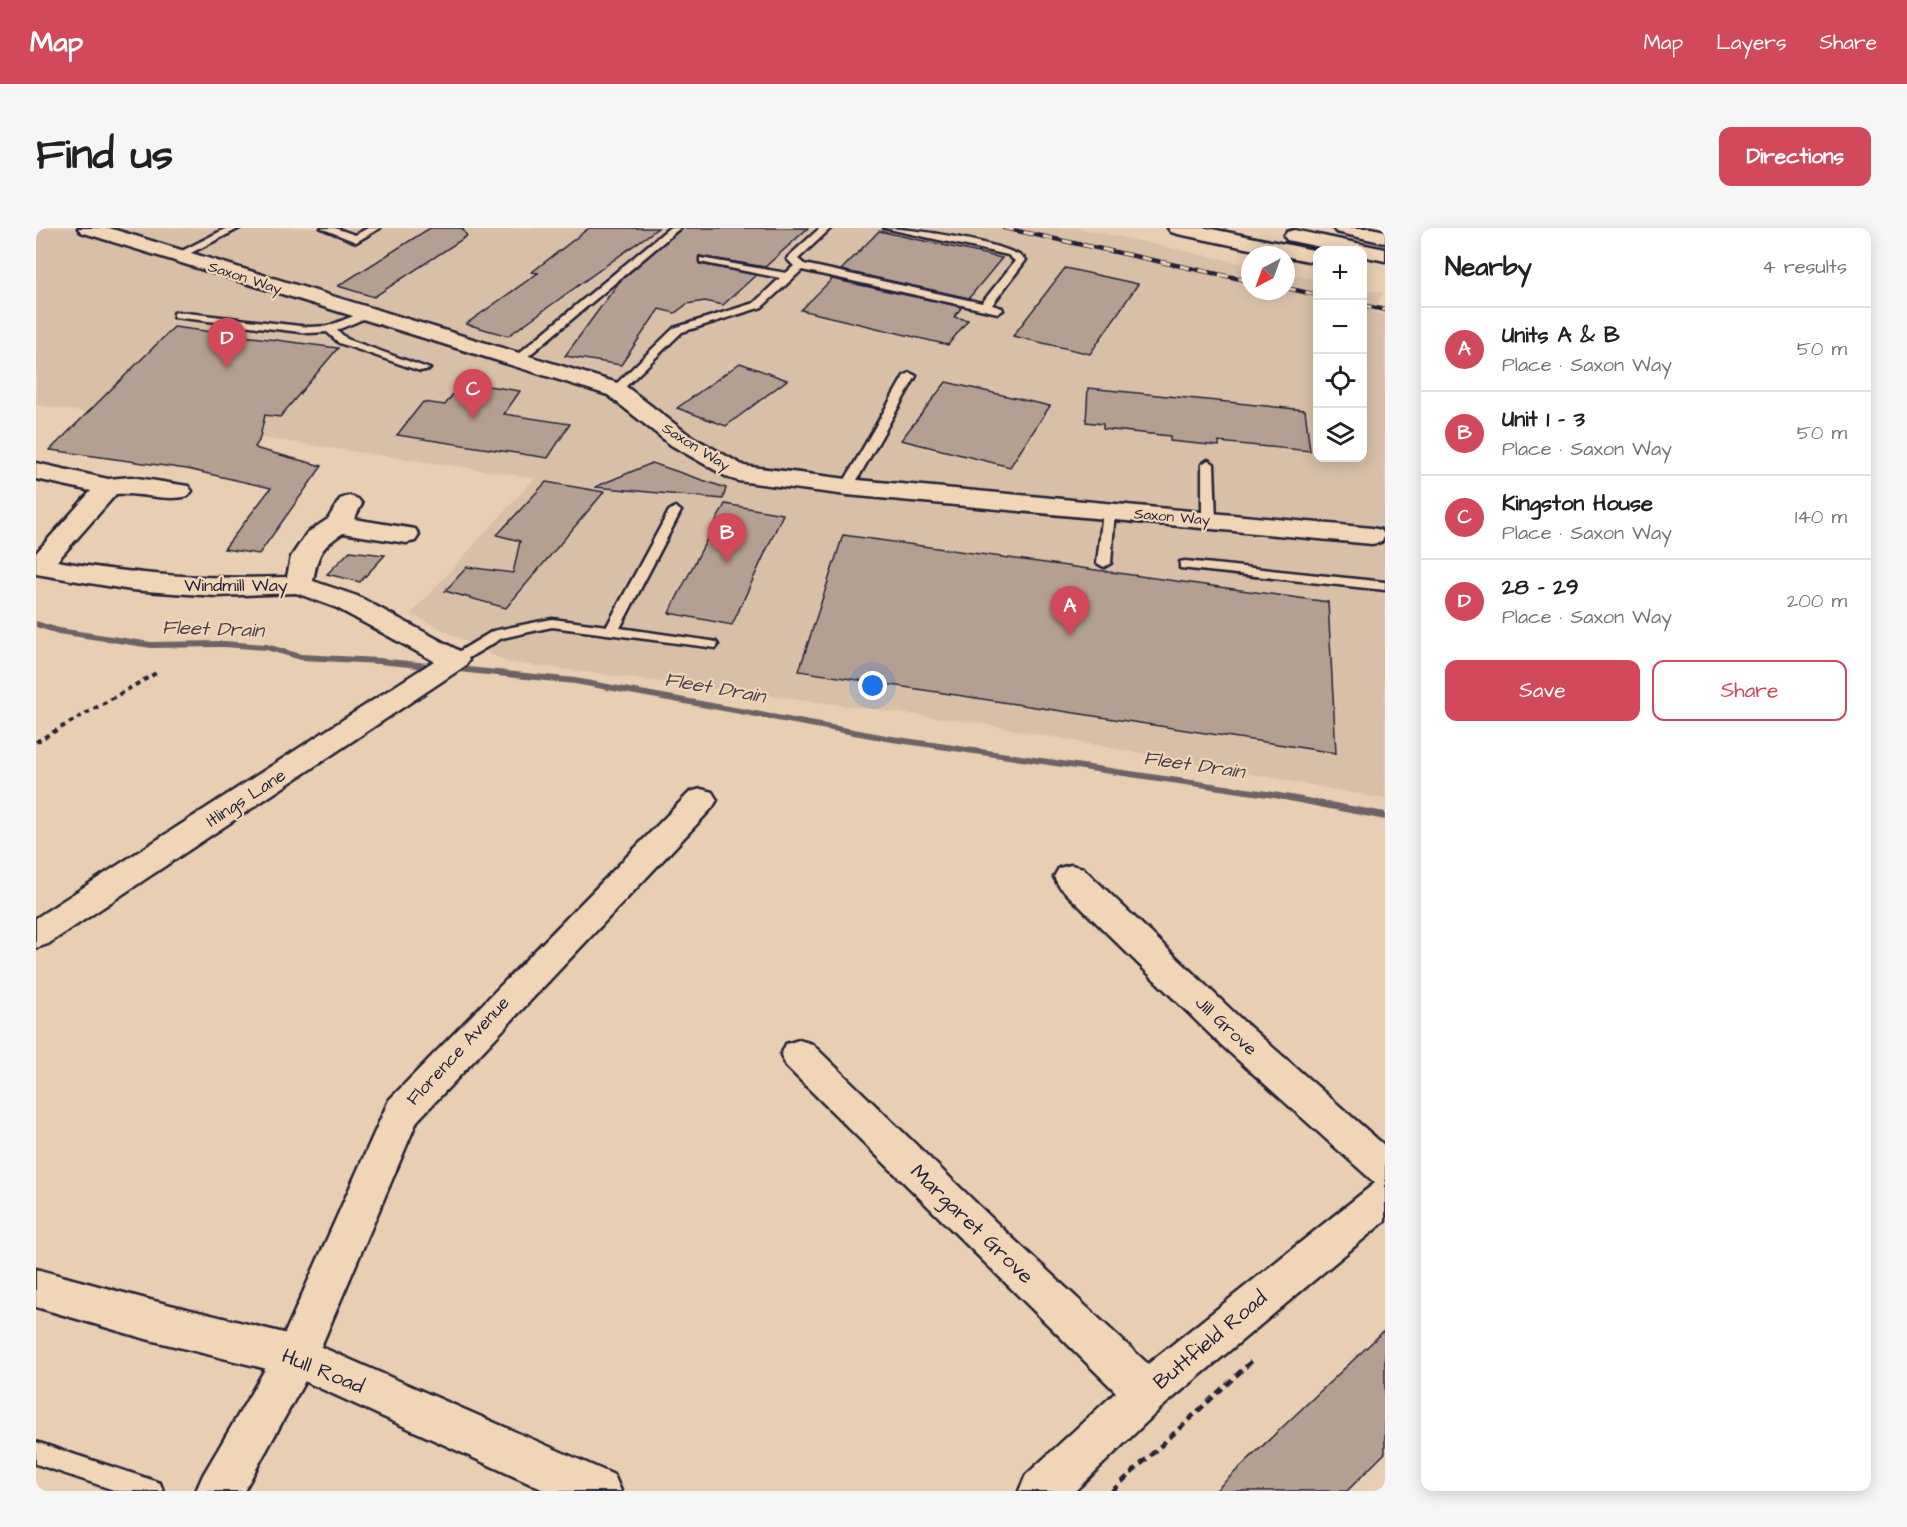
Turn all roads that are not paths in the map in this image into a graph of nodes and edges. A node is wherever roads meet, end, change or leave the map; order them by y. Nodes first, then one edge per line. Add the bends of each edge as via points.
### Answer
1 (88, 228) edge
2 (235, 228) edge
3 (326, 228) edge
4 (375, 228) edge
5 (675, 228) edge
6 (826, 228) edge
7 (889, 228) edge
8 (1178, 228) edge
9 (1254, 228) edge
10 (1348, 229) edge
11 (1385, 237) edge
12 (1385, 255) edge
13 (177, 256) junction
14 (1313, 256) edge
15 (704, 260) dead end
16 (800, 266) junction
17 (1367, 267) edge
18 (1385, 271) edge
19 (789, 277) junction
20 (985, 307) junction
21 (998, 310) dead end
22 (178, 315) dead end
23 (364, 315) junction
24 (330, 329) junction
25 (516, 361) junction
26 (424, 369) dead end
27 (910, 376) dead end
28 (616, 390) junction
29 (1208, 464) dead end
30 (36, 471) edge
31 (108, 487) junction
32 (847, 487) junction
33 (179, 491) dead end
34 (675, 511) dead end
35 (1108, 511) junction
36 (1209, 521) junction
37 (406, 535) dead end
38 (1378, 536) edge
39 (1104, 563) dead end
40 (1185, 565) dead end
41 (37, 566) edge
42 (299, 585) junction
43 (1385, 586) edge
44 (612, 630) junction
45 (711, 645) dead end
46 (455, 660) junction
47 (701, 800) dead end
48 (1071, 877) dead end
49 (36, 935) edge
50 (799, 1054) dead end
51 (1385, 1170) edge
52 (1385, 1197) edge
53 (36, 1288) edge
54 (296, 1356) junction
55 (1147, 1392) junction
56 (36, 1453) edge
57 (228, 1489) edge
58 (152, 1491) edge
59 (598, 1491) edge
60 (1042, 1491) edge

1 - 13 main road, Saxon Way
2 - 13 lane
3 - 4 lane via 356,239
5 - 25 lane
6 - 16 lane via 792,259
7 - 20 lane via 1011,253 1021,260
8 - 14 main road
9 - 12 main road
10 - 11 main road
13 - 23 main road, Saxon Way
15 - 19 lane
16 - 19 lane
16 - 20 lane
17 - 18 main road
19 - 28 lane via 758,304 678,330
20 - 21 lane
22 - 24 lane
23 - 24 lane
23 - 25 main road, Saxon Way
24 - 26 lane via 343,341
25 - 28 main road, Saxon Way
27 - 32 lane
28 - 32 main road, Saxon Way via 680,441 738,473
29 - 36 lane
30 - 31 main road
31 - 33 main road via 131,485
31 - 41 main road
32 - 35 main road, Saxon Way
34 - 44 lane
35 - 36 main road, Saxon Way
35 - 39 lane
36 - 38 main road, Saxon Way
37 - 42 main road via 344,514 316,539 304,557
40 - 43 lane
41 - 42 main road, Windmill Way via 131,582 216,588
42 - 46 main road, Windmill Way via 346,602
44 - 45 lane
44 - 46 lane via 552,623 498,634
46 - 49 main road, Itlings Lane
47 - 54 main road, Florence Avenue via 402,1111
48 - 51 main road, Jill Grove via 1231,1032
50 - 55 main road, Margaret Grove
52 - 55 main road, Buttfield Road
53 - 54 main road, Hull Road
54 - 57 main road, Florence Avenue
54 - 59 main road, Hull Road
55 - 60 main road, Buttfield Road
56 - 58 lane

